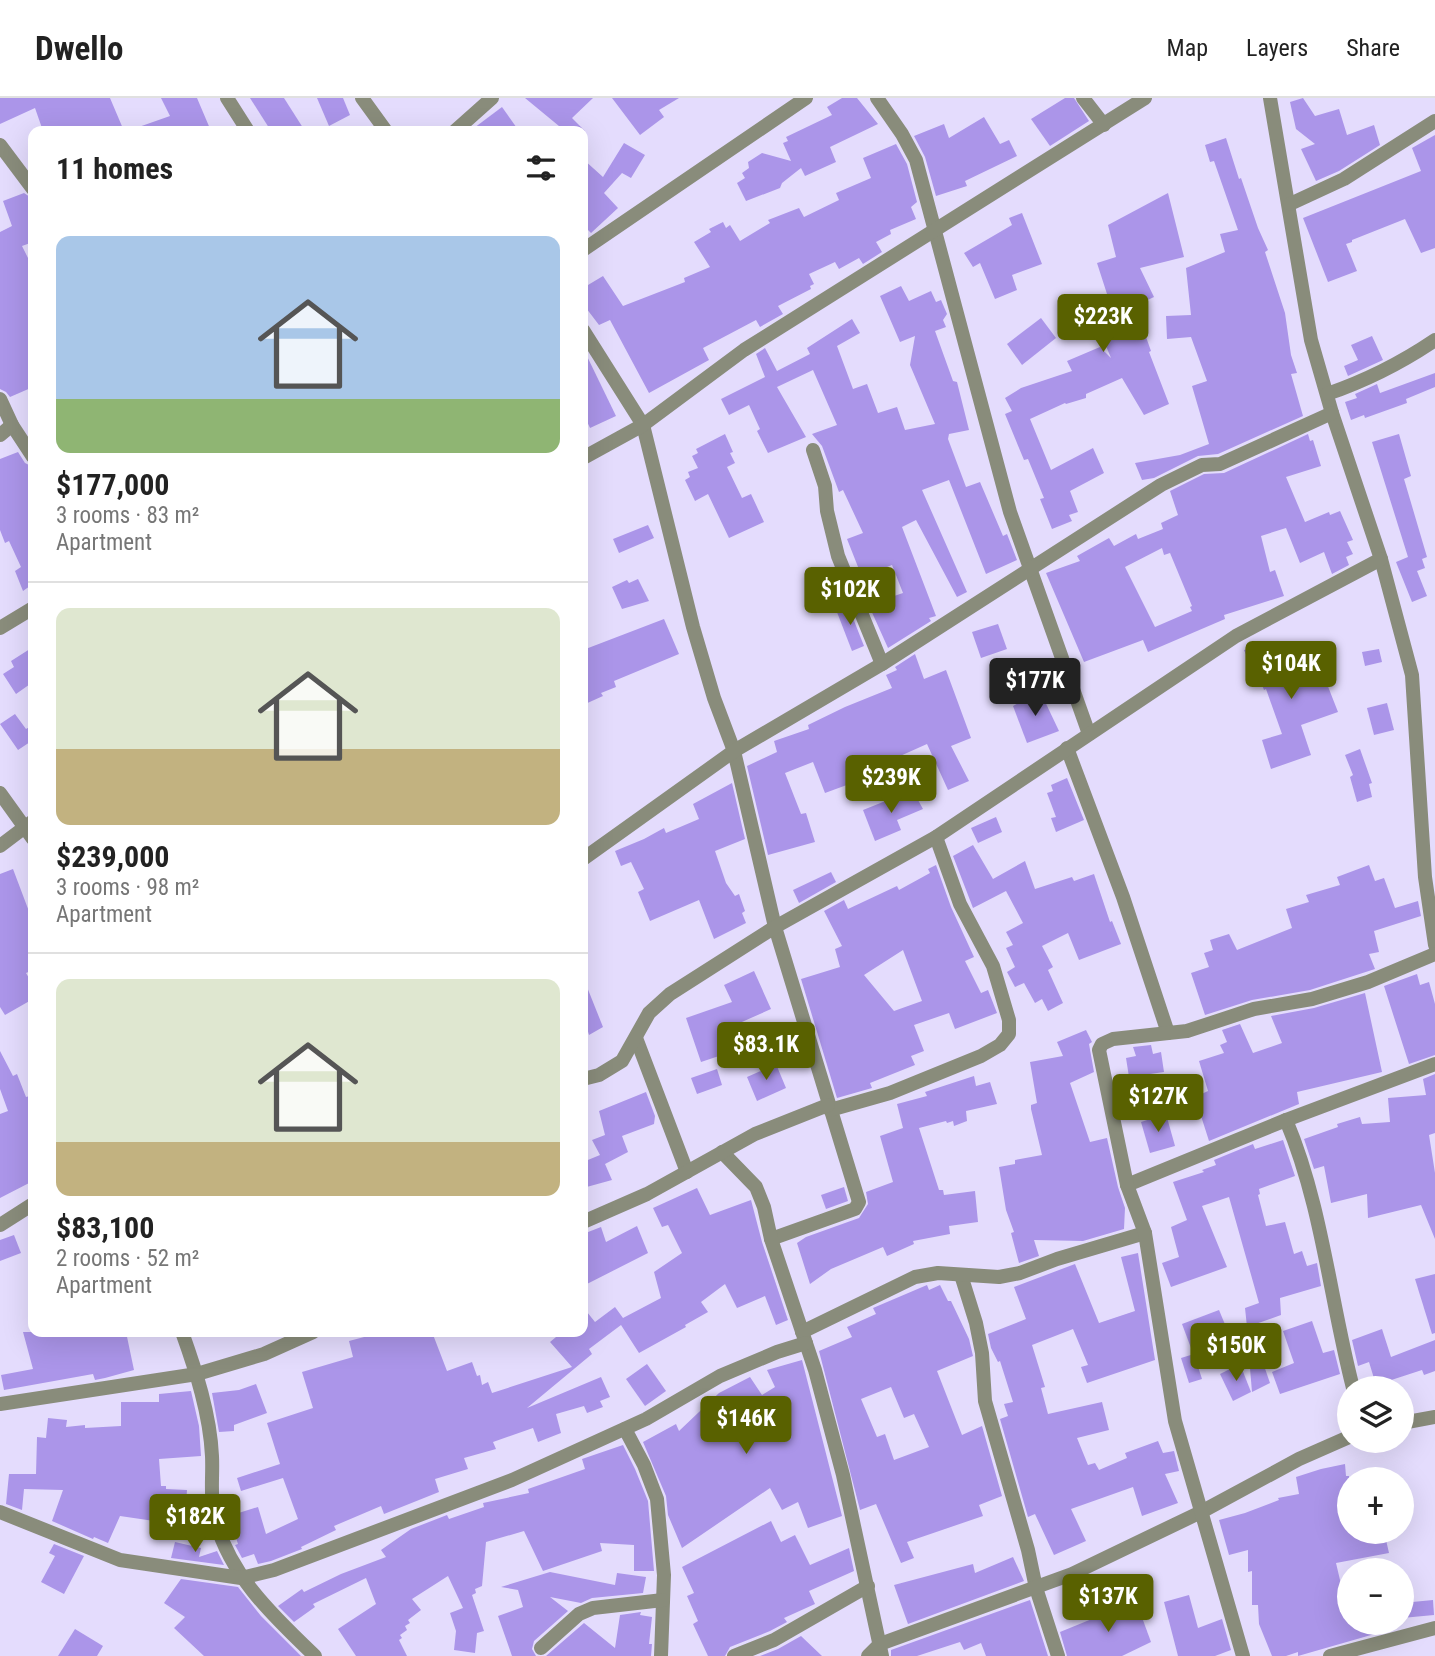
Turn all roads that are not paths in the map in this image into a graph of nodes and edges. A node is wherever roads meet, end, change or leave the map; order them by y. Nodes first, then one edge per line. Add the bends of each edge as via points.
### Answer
1 (227, 98) edge
2 (362, 98) edge
3 (492, 98) edge
4 (806, 98) edge
5 (877, 98) edge
6 (1083, 98) edge
7 (1146, 98) edge
8 (1270, 98) edge
9 (1435, 121) edge
10 (1104, 125) junction
11 (245, 126) edge
12 (382, 126) edge
13 (461, 126) edge
14 (0, 145) edge
15 (28, 182) edge
16 (1290, 204) junction
17 (935, 229) junction
18 (588, 247) edge
19 (588, 338) edge
20 (1435, 340) edge
21 (1326, 394) junction
22 (0, 399) edge
23 (1332, 413) junction
24 (12, 425) junction
25 (643, 425) junction
26 (0, 435) edge
27 (28, 435) edge
28 (813, 450) dead end
29 (588, 455) edge
30 (1381, 559) junction
31 (1030, 568) junction
32 (28, 611) edge
33 (0, 628) edge
34 (882, 664) junction
35 (1089, 734) junction
36 (1068, 748) junction
37 (734, 751) junction
38 (0, 793) edge
39 (28, 823) edge
40 (28, 825) edge
41 (936, 836) junction
42 (0, 846) edge
43 (588, 855) edge
44 (1430, 875) edge
45 (775, 927) junction
46 (1435, 945) edge
47 (1435, 954) edge
48 (1168, 1033) junction
49 (636, 1038) junction
50 (1435, 1064) edge
51 (588, 1078) edge
52 (829, 1108) junction
53 (1286, 1120) junction
54 (722, 1152) junction
55 (687, 1172) junction
56 (1127, 1185) junction
57 (28, 1207) edge
58 (588, 1220) edge
59 (0, 1225) edge
60 (1145, 1233) junction
61 (771, 1239) junction
62 (961, 1275) junction
63 (184, 1337) edge
64 (302, 1337) edge
65 (804, 1337) junction
66 (197, 1374) junction
67 (1350, 1376) edge
68 (0, 1404) edge
69 (1435, 1417) edge
70 (1414, 1421) edge
71 (625, 1429) junction
72 (1337, 1442) edge
73 (0, 1511) edge
74 (1201, 1512) junction
75 (241, 1578) junction
76 (868, 1587) junction
77 (1036, 1588) junction
78 (663, 1600) junction
79 (1435, 1628) edge
80 (541, 1648) dead end
81 (881, 1650) edge
82 (315, 1656) edge
83 (660, 1656) edge
84 (734, 1656) edge
85 (868, 1656) edge
86 (1058, 1656) edge
87 (1243, 1656) edge
88 (1330, 1656) edge

1 - 11 street
2 - 12 street
3 - 13 street
4 - 18 street
5 - 17 street via 916,160
6 - 10 street
7 - 10 street
8 - 16 street
9 - 16 street via 1344,179
10 - 17 street
14 - 15 street
16 - 21 street via 1311,340
17 - 25 street via 744,350
17 - 31 street via 1010,512
19 - 25 street
20 - 21 street via 1361,382
21 - 23 street
22 - 24 street
23 - 30 street
23 - 31 street via 1220,464 1202,465 1161,485
24 - 26 street
24 - 27 street
25 - 29 street
25 - 37 street via 694,627
28 - 34 street via 838,556
30 - 35 street via 1236,636
30 - 44 street via 1412,675
31 - 34 street
31 - 35 street
32 - 33 street
34 - 37 street
35 - 36 street
36 - 41 street
36 - 48 street
37 - 43 street
37 - 45 street
38 - 39 street
40 - 42 street
41 - 45 street
41 - 52 street via 960,904 993,966 1009,1034 1000,1045 971,1060 890,1093
44 - 46 street
45 - 49 street via 670,994 649,1013
45 - 52 street
47 - 48 street via 1312,999 1254,1009
48 - 56 street via 1113,1039 1099,1050
49 - 51 street via 622,1061
49 - 55 street
50 - 53 street
52 - 54 street via 755,1134
52 - 61 street via 859,1204
53 - 56 street
53 - 67 street via 1302,1158
54 - 55 street
54 - 61 street via 756,1187
55 - 58 street
56 - 60 street
57 - 59 street
60 - 62 street via 1020,1273
60 - 74 street via 1175,1421
61 - 65 street
62 - 65 street via 915,1277
62 - 77 street via 982,1353 985,1401
63 - 66 street
64 - 66 street
65 - 71 street
65 - 76 street via 844,1475
66 - 68 street
66 - 75 street via 212,1456 214,1514
69 - 70 street
71 - 75 street via 512,1480 274,1570
71 - 78 street via 657,1499
72 - 74 street
73 - 75 street via 120,1560
74 - 77 street
74 - 87 street
75 - 82 street
76 - 81 street
76 - 84 street via 774,1640
77 - 81 street
77 - 86 street
78 - 80 street via 579,1614
78 - 83 street
79 - 88 street
81 - 85 street

